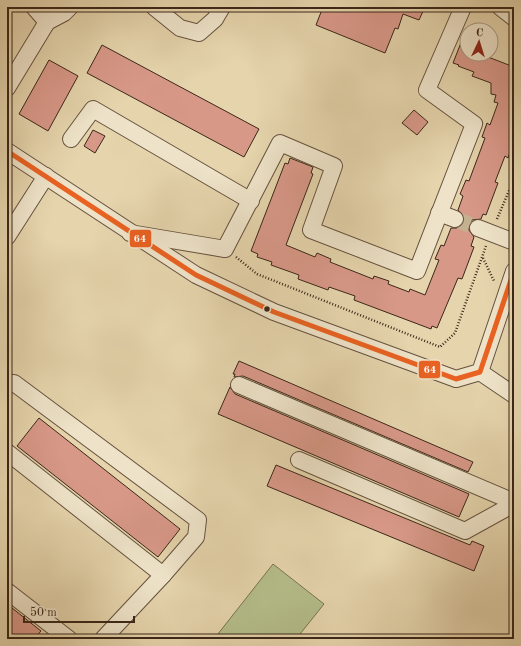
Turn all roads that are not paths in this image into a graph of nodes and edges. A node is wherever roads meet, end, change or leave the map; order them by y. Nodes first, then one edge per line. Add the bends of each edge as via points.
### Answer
1 (34, 7) edge
2 (70, 7) edge
3 (154, 7) edge
4 (222, 7) edge
5 (463, 7) edge
6 (500, 7) edge
7 (514, 18) edge
8 (47, 22) junction
9 (7, 88) edge
10 (71, 139) dead end
11 (7, 151) edge
12 (46, 176) junction
13 (251, 201) junction
14 (438, 213) junction
15 (454, 219) tunnel mouth
16 (484, 231) tunnel mouth
17 (130, 232) junction
18 (7, 237) edge
19 (514, 242) edge
20 (514, 271) edge
21 (480, 372) junction
22 (9, 384) edge
23 (239, 385) dead end
24 (514, 394) edge
25 (7, 452) edge
26 (299, 460) dead end
27 (514, 503) edge
28 (163, 575) junction
29 (7, 591) edge
30 (69, 639) edge
31 (103, 639) edge

1 - 8 street
2 - 8 street
3 - 4 street via 180,28 200,33 215,20
5 - 14 street via 427,90 474,124
6 - 7 street
8 - 9 street
10 - 13 street via 93,109
11 - 12 street
12 - 17 street
12 - 18 street
13 - 14 street via 280,143 334,166 311,230 418,271
13 - 17 street via 226,249
14 - 15 street
16 - 19 street
17 - 21 street via 196,275 274,312 456,379
20 - 21 street
21 - 24 street
22 - 28 street via 198,520 196,537
23 - 27 street
25 - 28 street
26 - 27 street via 465,531
28 - 31 street
29 - 30 street

